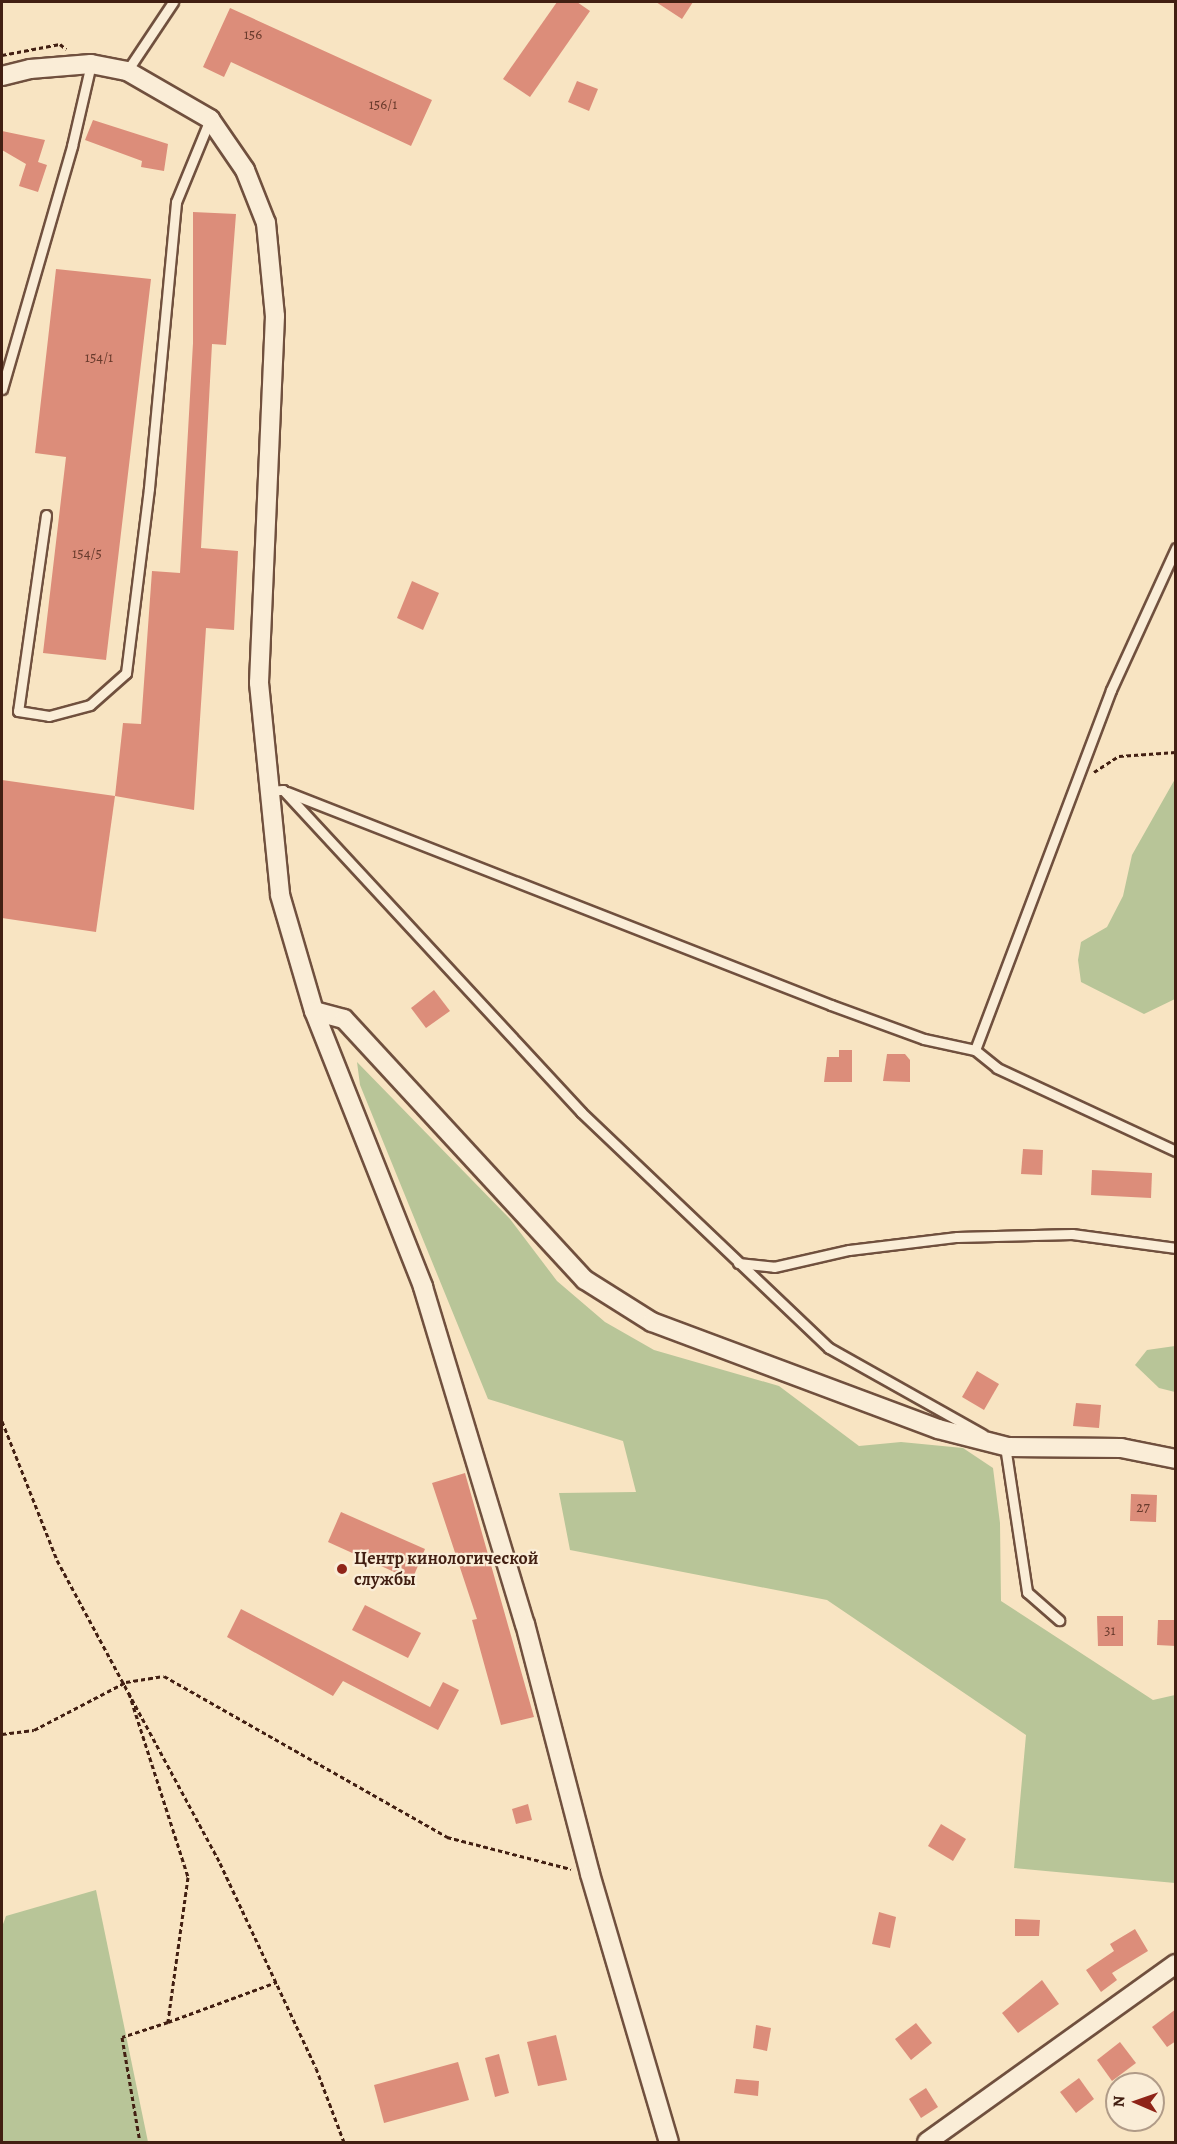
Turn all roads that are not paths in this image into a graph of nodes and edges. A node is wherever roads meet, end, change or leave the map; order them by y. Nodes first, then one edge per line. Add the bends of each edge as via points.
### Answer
1 (173, 2) edge
2 (91, 64) junction
3 (127, 71) junction
4 (2, 76) edge
5 (210, 118) junction
6 (2, 389) edge
7 (46, 515) dead end
8 (1176, 548) edge
9 (275, 791) junction
10 (314, 1011) junction
11 (975, 1050) junction
12 (1176, 1151) edge
13 (1176, 1248) edge
14 (738, 1263) junction
15 (1008, 1447) junction
16 (1176, 1459) edge
17 (1059, 1620) dead end
18 (1176, 1964) edge
19 (669, 2142) edge
20 (927, 2142) edge

1 - 3 lane
2 - 3 street
2 - 4 street via 30,69
2 - 6 lane via 72,146
3 - 5 street
5 - 7 lane via 176,202 149,489 126,673 90,705 49,716 18,711
5 - 9 street via 244,170 266,223 275,316 259,684
8 - 11 lane via 1111,690
9 - 10 street via 280,895
9 - 11 lane via 841,1009 924,1039
9 - 14 lane via 581,1112
10 - 15 street via 344,1019 585,1280 652,1322 938,1429
10 - 19 street via 423,1287 525,1624 590,1874
11 - 12 lane via 997,1068
13 - 14 lane via 1072,1234 957,1237 849,1250 774,1267
14 - 15 lane via 829,1348
15 - 16 street via 1121,1448
15 - 17 lane via 1027,1592
18 - 20 street

